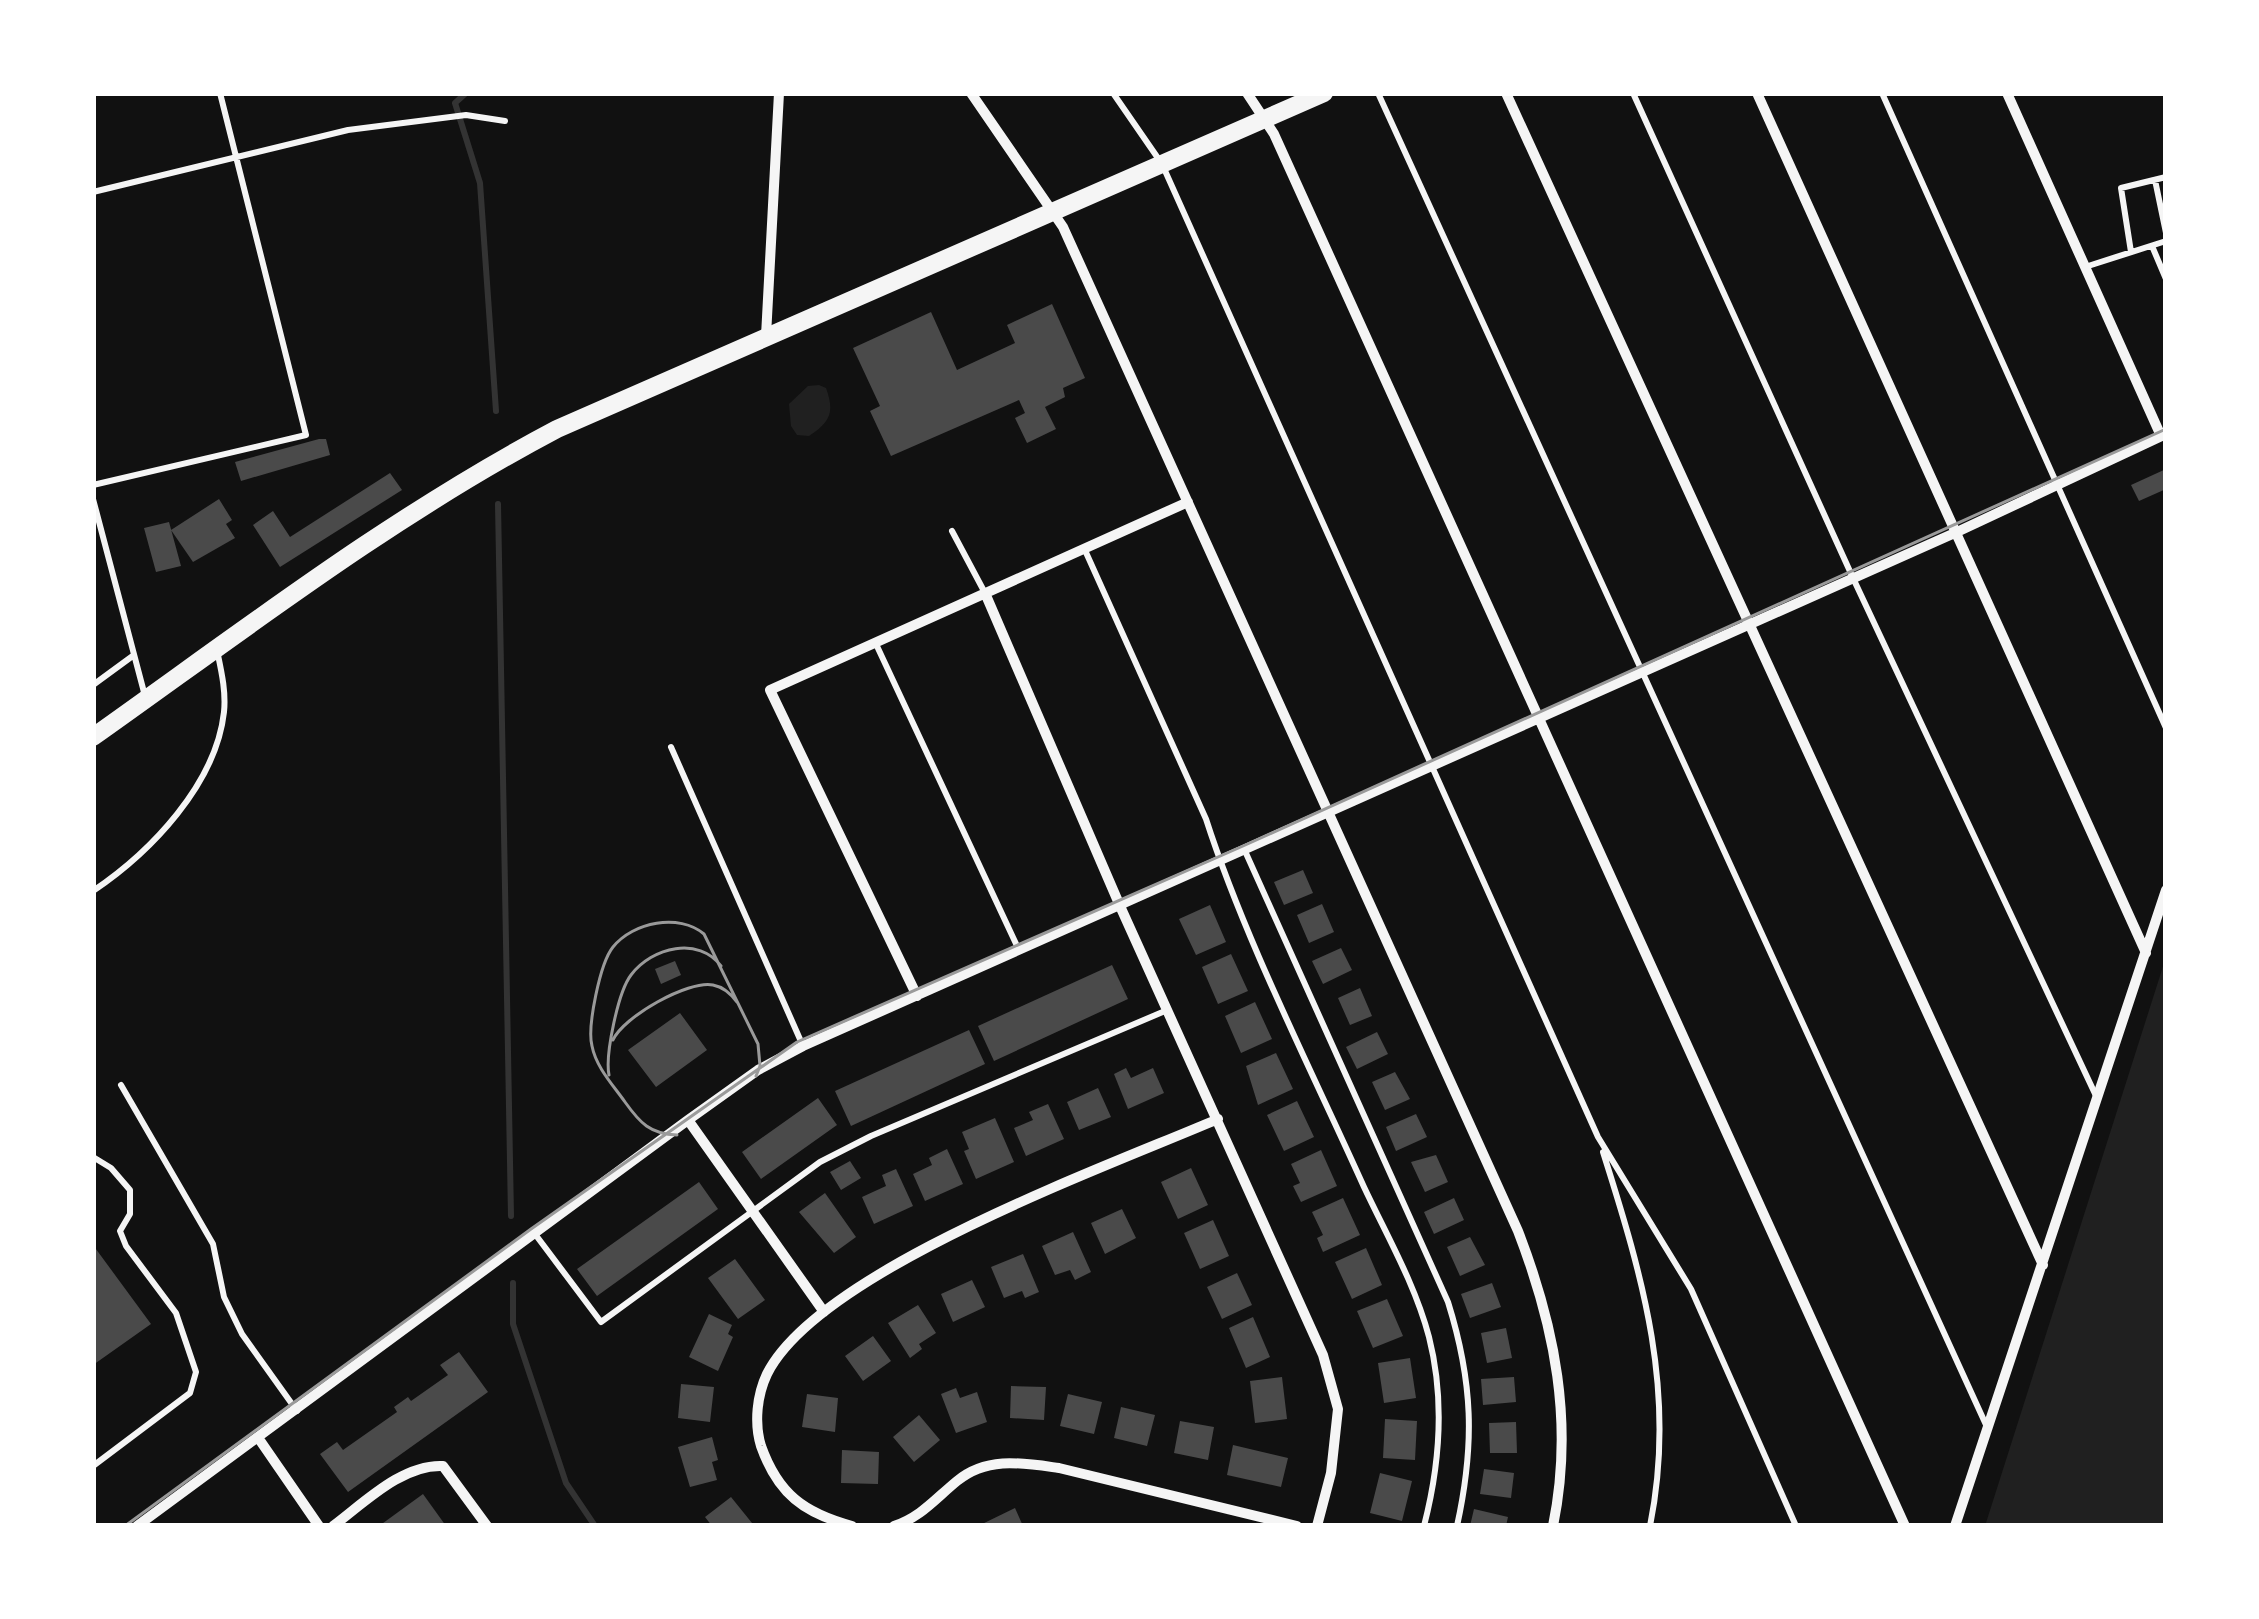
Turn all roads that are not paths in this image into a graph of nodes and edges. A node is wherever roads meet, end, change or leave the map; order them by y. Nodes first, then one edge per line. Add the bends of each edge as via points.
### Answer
1 (220, 93) edge
2 (779, 93) edge
3 (971, 93) edge
4 (1113, 93) edge
5 (1247, 93) edge
6 (1324, 93) edge
7 (1378, 93) edge
8 (1506, 93) edge
9 (1633, 93) edge
10 (1757, 93) edge
11 (1882, 93) edge
12 (2007, 93) edge
13 (1265, 118) junction
14 (505, 121) dead end
15 (236, 157) junction
16 (1162, 164) junction
17 (2166, 178) edge
18 (2155, 180) junction
19 (93, 192) edge
20 (1053, 211) junction
21 (2166, 237) edge
22 (2152, 246) junction
23 (2131, 252) junction
24 (2085, 267) junction
25 (2166, 279) edge
26 (766, 336) junction
27 (2163, 435) edge
28 (93, 485) edge
29 (2055, 485) junction
30 (93, 500) edge
31 (1188, 502) junction
32 (952, 531) dead end
33 (1957, 532) junction
34 (1084, 548) junction
35 (1853, 578) junction
36 (985, 593) junction
37 (1748, 625) junction
38 (875, 642) junction
39 (217, 649) junction
40 (134, 655) junction
41 (1643, 672) junction
42 (93, 685) edge
43 (146, 700) junction
44 (1540, 718) junction
45 (2166, 728) edge
46 (93, 736) edge
47 (671, 747) dead end
48 (1430, 767) junction
49 (1328, 813) junction
50 (1245, 851) junction
51 (1220, 861) junction
52 (93, 890) edge
53 (2166, 890) edge
54 (1120, 906) junction
55 (1019, 951) junction
56 (2146, 953) junction
57 (917, 996) junction
58 (1168, 1010) junction
59 (803, 1046) junction
60 (121, 1085) dead end
61 (2098, 1100) junction
62 (1218, 1119) junction
63 (688, 1120) junction
64 (1598, 1137) junction
65 (93, 1157) edge
66 (754, 1213) junction
67 (535, 1234) junction
68 (2043, 1265) junction
69 (824, 1312) junction
70 (296, 1411) junction
71 (1988, 1430) junction
72 (259, 1439) junction
73 (93, 1466) edge
74 (137, 1526) edge
75 (320, 1526) edge
76 (333, 1526) edge
77 (487, 1526) edge
78 (852, 1526) edge
79 (894, 1526) edge
80 (1297, 1526) edge
81 (1317, 1526) edge
82 (1424, 1526) edge
83 (1457, 1526) edge
84 (1553, 1526) edge
85 (1650, 1526) edge
86 (1796, 1526) edge
87 (1905, 1526) edge
88 (1955, 1526) edge

1 - 15 lane
2 - 26 street
3 - 20 street
4 - 16 lane
5 - 13 street
6 - 13 main road
7 - 41 lane
8 - 37 street
9 - 35 lane
10 - 33 street
11 - 29 lane
12 - 24 street
13 - 16 main road
13 - 44 street
14 - 15 lane via 466,115 348,130
15 - 19 lane
15 - 28 lane via 306,435
16 - 20 main road
16 - 48 lane
17 - 18 lane
18 - 21 lane
18 - 23 lane via 2121,188
20 - 26 main road
20 - 31 street
21 - 22 lane
22 - 23 lane
22 - 25 lane
23 - 24 lane
24 - 27 street
26 - 39 main road via 478,472
27 - 29 street
29 - 33 street
29 - 45 lane
30 - 40 lane
31 - 34 street
31 - 49 street
32 - 36 lane
33 - 35 street
33 - 56 street
34 - 36 street
34 - 51 lane
35 - 37 street
35 - 61 lane
36 - 38 street
36 - 54 street
37 - 41 street
37 - 68 street
38 - 55 lane
38 - 57 street via 770,691
39 - 43 main road
39 - 52 lane via 224,717 208,759 163,830
40 - 42 lane
40 - 43 lane
41 - 44 street
41 - 71 lane
43 - 46 main road
44 - 48 street
44 - 87 street
47 - 59 lane
48 - 49 street
48 - 64 lane
49 - 50 street
49 - 84 street via 1537,1279 1561,1385
50 - 51 street
50 - 83 lane via 1459,1337 1471,1443
51 - 54 street
51 - 82 lane via 1429,1336 1439,1439
53 - 56 street
54 - 55 street
54 - 58 street
55 - 57 street
56 - 61 street
57 - 59 street
58 - 62 street
58 - 66 lane via 872,1136 820,1162
59 - 63 street
60 - 70 lane via 213,1244 242,1334
61 - 68 street
62 - 69 street via 955,1233
62 - 81 street via 1323,1355 1337,1409
63 - 66 street
63 - 67 street
64 - 85 lane via 1659,1366 1662,1448
64 - 86 lane via 1691,1289
65 - 73 lane via 130,1190 120,1232 176,1313 196,1372 190,1393
66 - 67 lane via 601,1322
66 - 69 street
67 - 70 street
68 - 71 street
69 - 78 street via 766,1375 758,1437 780,1486 825,1518
70 - 72 street
71 - 88 street
72 - 74 street
72 - 75 street
76 - 77 street via 401,1477 442,1466
79 - 80 street via 973,1470 1020,1462

